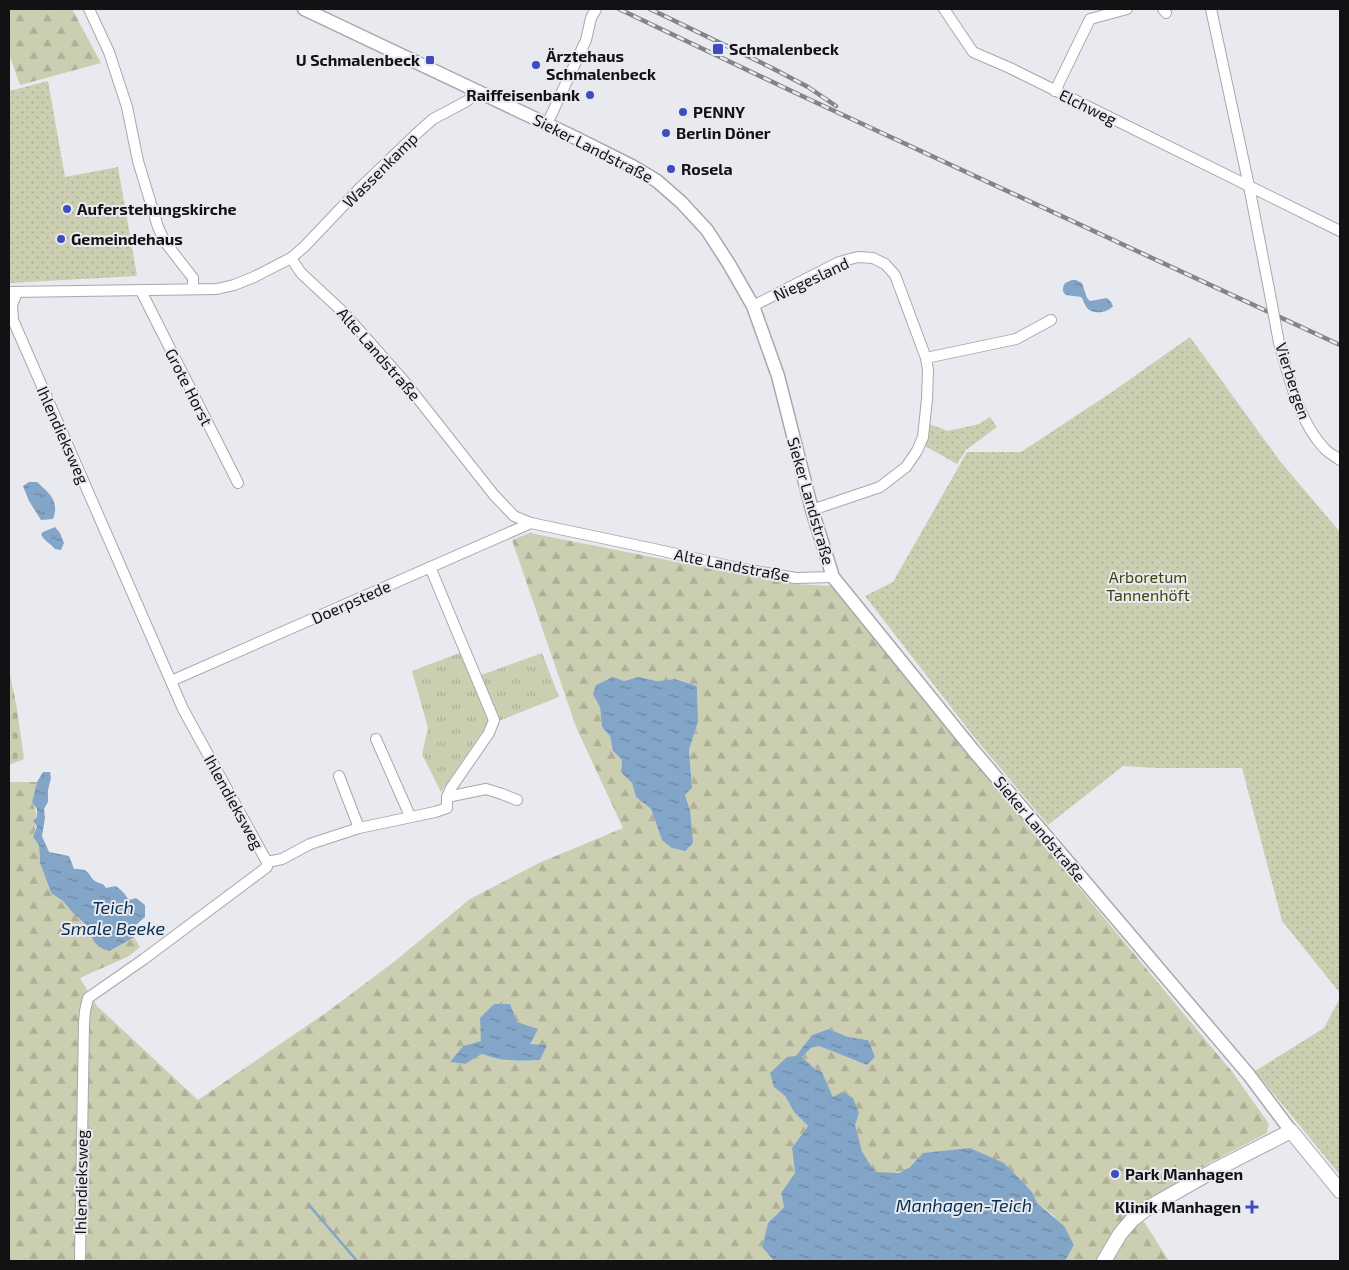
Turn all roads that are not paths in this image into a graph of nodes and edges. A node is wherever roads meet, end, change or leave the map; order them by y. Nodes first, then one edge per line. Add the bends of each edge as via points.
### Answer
1 (89, 9) edge
2 (304, 9) edge
3 (944, 9) edge
4 (1127, 9) edge
5 (1211, 9) edge
6 (594, 13) edge
7 (477, 91) junction
8 (1055, 91) junction
9 (547, 124) junction
10 (1249, 186) junction
11 (1340, 231) edge
12 (291, 258) junction
13 (193, 289) junction
14 (141, 291) junction
15 (13, 292) edge
16 (753, 306) junction
17 (1051, 320) dead end
18 (926, 358) junction
19 (1340, 460) edge
20 (238, 483) dead end
21 (812, 510) junction
22 (531, 523) junction
23 (430, 567) junction
24 (834, 577) junction
25 (170, 680) junction
26 (376, 739) dead end
27 (339, 776) dead end
28 (448, 796) junction
29 (517, 800) dead end
30 (410, 816) junction
31 (359, 828) junction
32 (267, 862) junction
33 (1291, 1131) junction
34 (1340, 1191) edge
35 (80, 1261) edge
36 (1104, 1261) edge

1 - 13 street via 109,52 124,98 138,162 158,227 165,242 193,278
2 - 7 street, Sieker Landstraße
3 - 8 street, Elchweg via 973,52
4 - 8 street via 1090,19
5 - 10 street, Vierbergen
6 - 9 street via 586,40
7 - 9 street, Sieker Landstraße
7 - 12 street, Wassenkamp via 467,101 433,119 415,135
8 - 10 street, Elchweg
9 - 16 street, Sieker Landstraße via 657,181 707,230
10 - 11 street, Elchweg
10 - 19 street, Vierbergen, bridge via 1279,344 1292,387 1309,428 1325,450
12 - 13 street via 234,285 217,290
12 - 22 street, Alte Landstraße via 301,273 344,313 404,381 494,495 514,516
13 - 14 street
14 - 15 street
14 - 20 street, Grote Horst
15 - 25 street, Ihlendieksweg via 13,320
16 - 18 street, Niegesland via 840,262 858,257 873,258 886,264 896,275
16 - 21 street, Sieker Landstraße via 778,376
17 - 18 street via 1016,338
18 - 21 street, Niegesland via 927,399 923,437 906,467 880,487
21 - 24 street, Sieker Landstraße
22 - 23 street, Doerpstede
22 - 24 street, Alte Landstraße via 738,568 796,578
23 - 25 street, Doerpstede
23 - 28 street via 494,720 490,733
24 - 33 street, Sieker Landstraße via 973,750 1249,1075
25 - 32 street, Ihlendieksweg
26 - 30 street
27 - 31 street
28 - 29 street via 486,789
28 - 30 street via 447,808
30 - 31 street
31 - 32 street
32 - 35 street, Ihlendieksweg via 267,867 88,998 84,1024
33 - 34 main road, Sieker Landstraße
33 - 36 main road via 1146,1209 1120,1234

